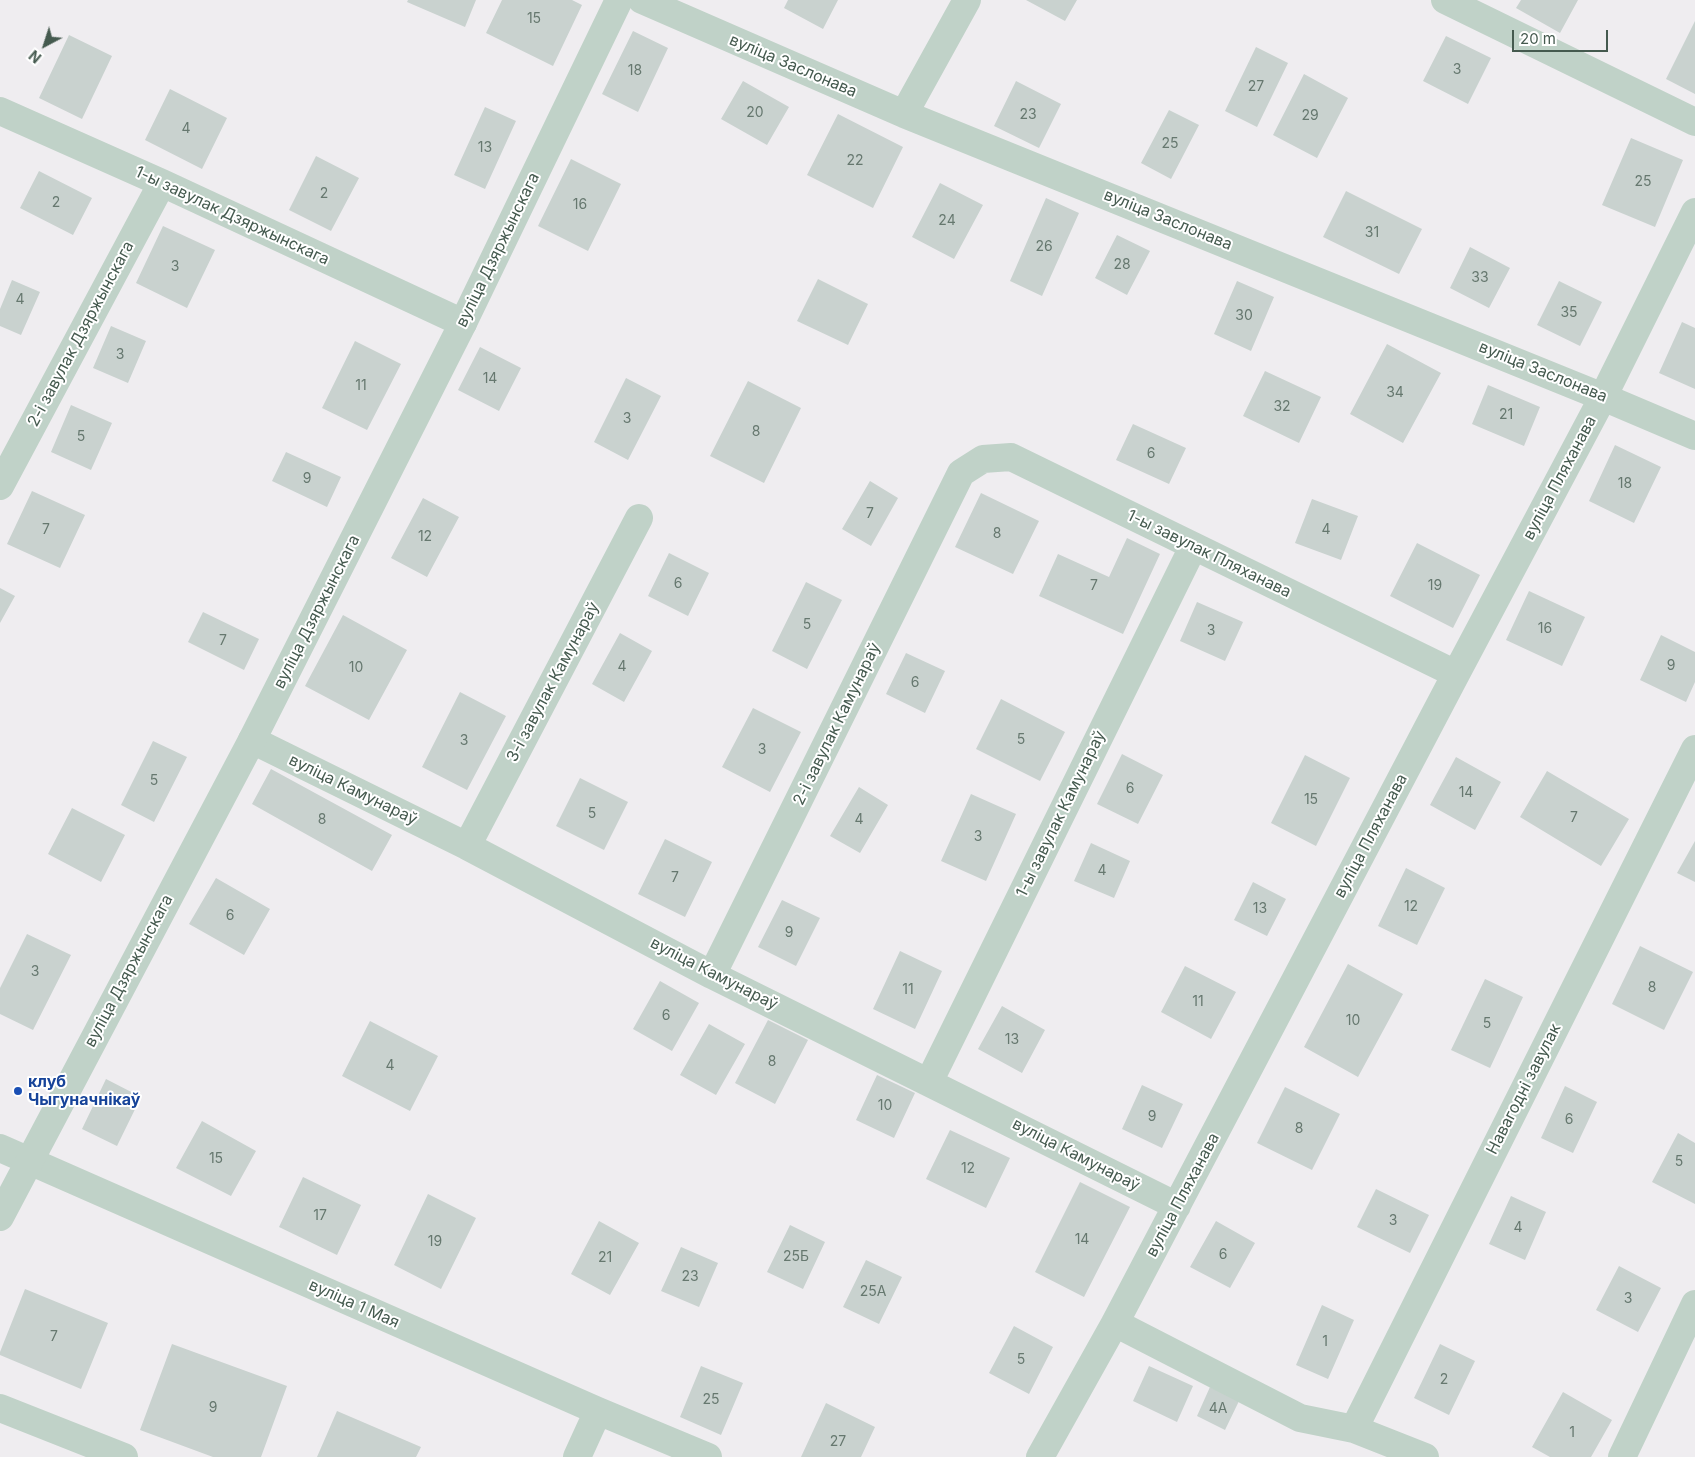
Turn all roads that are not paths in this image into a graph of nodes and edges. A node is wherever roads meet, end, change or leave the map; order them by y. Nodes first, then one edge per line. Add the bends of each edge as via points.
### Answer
1 (619, 0) edge
2 (642, 0) edge
3 (966, 0) edge
4 (1445, 0) edge
5 (0, 111) edge
6 (904, 114) junction
7 (1695, 122) edge
8 (162, 183) junction
9 (1695, 212) edge
10 (463, 323) junction
11 (1603, 397) junction
12 (1695, 436) edge
13 (961, 473) joint
14 (0, 486) edge
15 (639, 518) dead end
16 (1193, 547) junction
17 (1456, 674) junction
18 (252, 740) junction
19 (1695, 749) edge
20 (467, 846) junction
21 (712, 974) junction
22 (929, 1082) junction
23 (0, 1148) edge
24 (29, 1161) junction
25 (1177, 1206) junction
26 (0, 1217) edge
27 (1695, 1304) edge
28 (1115, 1323) junction
29 (0, 1408) edge
30 (598, 1411) junction
31 (1354, 1429) junction
32 (124, 1457) edge
33 (577, 1457) edge
34 (708, 1457) edge
35 (1040, 1457) edge
36 (1425, 1457) edge
37 (1622, 1457) edge

1 - 10 street, вуліца Дзяржынскага
2 - 6 street, вуліца Заслонава
3 - 6 street
4 - 7 street
5 - 8 street, 1-ы завулак Дзяржынскага
6 - 11 street, вуліца Заслонава
8 - 10 street, 1-ы завулак Дзяржынскага
8 - 14 street, 2-і завулак Дзяржынскага
9 - 11 street, вуліца Пляханава
10 - 18 street, вуліца Дзяржынскага
11 - 12 street, вуліца Заслонава
11 - 17 street, вуліца Пляханава
13 - 16 street, 1-ы завулак Пляханава via 983,459 1010,457
13 - 21 street, 2-і завулак Камунараў
15 - 20 street, 3-і завулак Камунараў
16 - 17 street, 1-ы завулак Пляханава
16 - 22 street, 1-ы завулак Камунараў
17 - 25 street, вуліца Пляханава
18 - 20 street, вуліца Камунараў
18 - 24 street, вуліца Дзяржынскага
19 - 31 street, Навагодні завулак
20 - 21 street, вуліца Камунараў
21 - 22 street, вуліца Камунараў
22 - 25 street, вуліца Камунараў
23 - 24 street, вуліца 1 Мая
24 - 26 street, вуліца Дзяржынскага
24 - 30 street, вуліца 1 Мая
25 - 28 street, вуліца Пляханава
27 - 37 street
28 - 31 street via 1300,1418
28 - 35 street, вуліца Пляханава
29 - 32 street
30 - 33 street
30 - 34 street, вуліца 1 Мая
31 - 36 street

